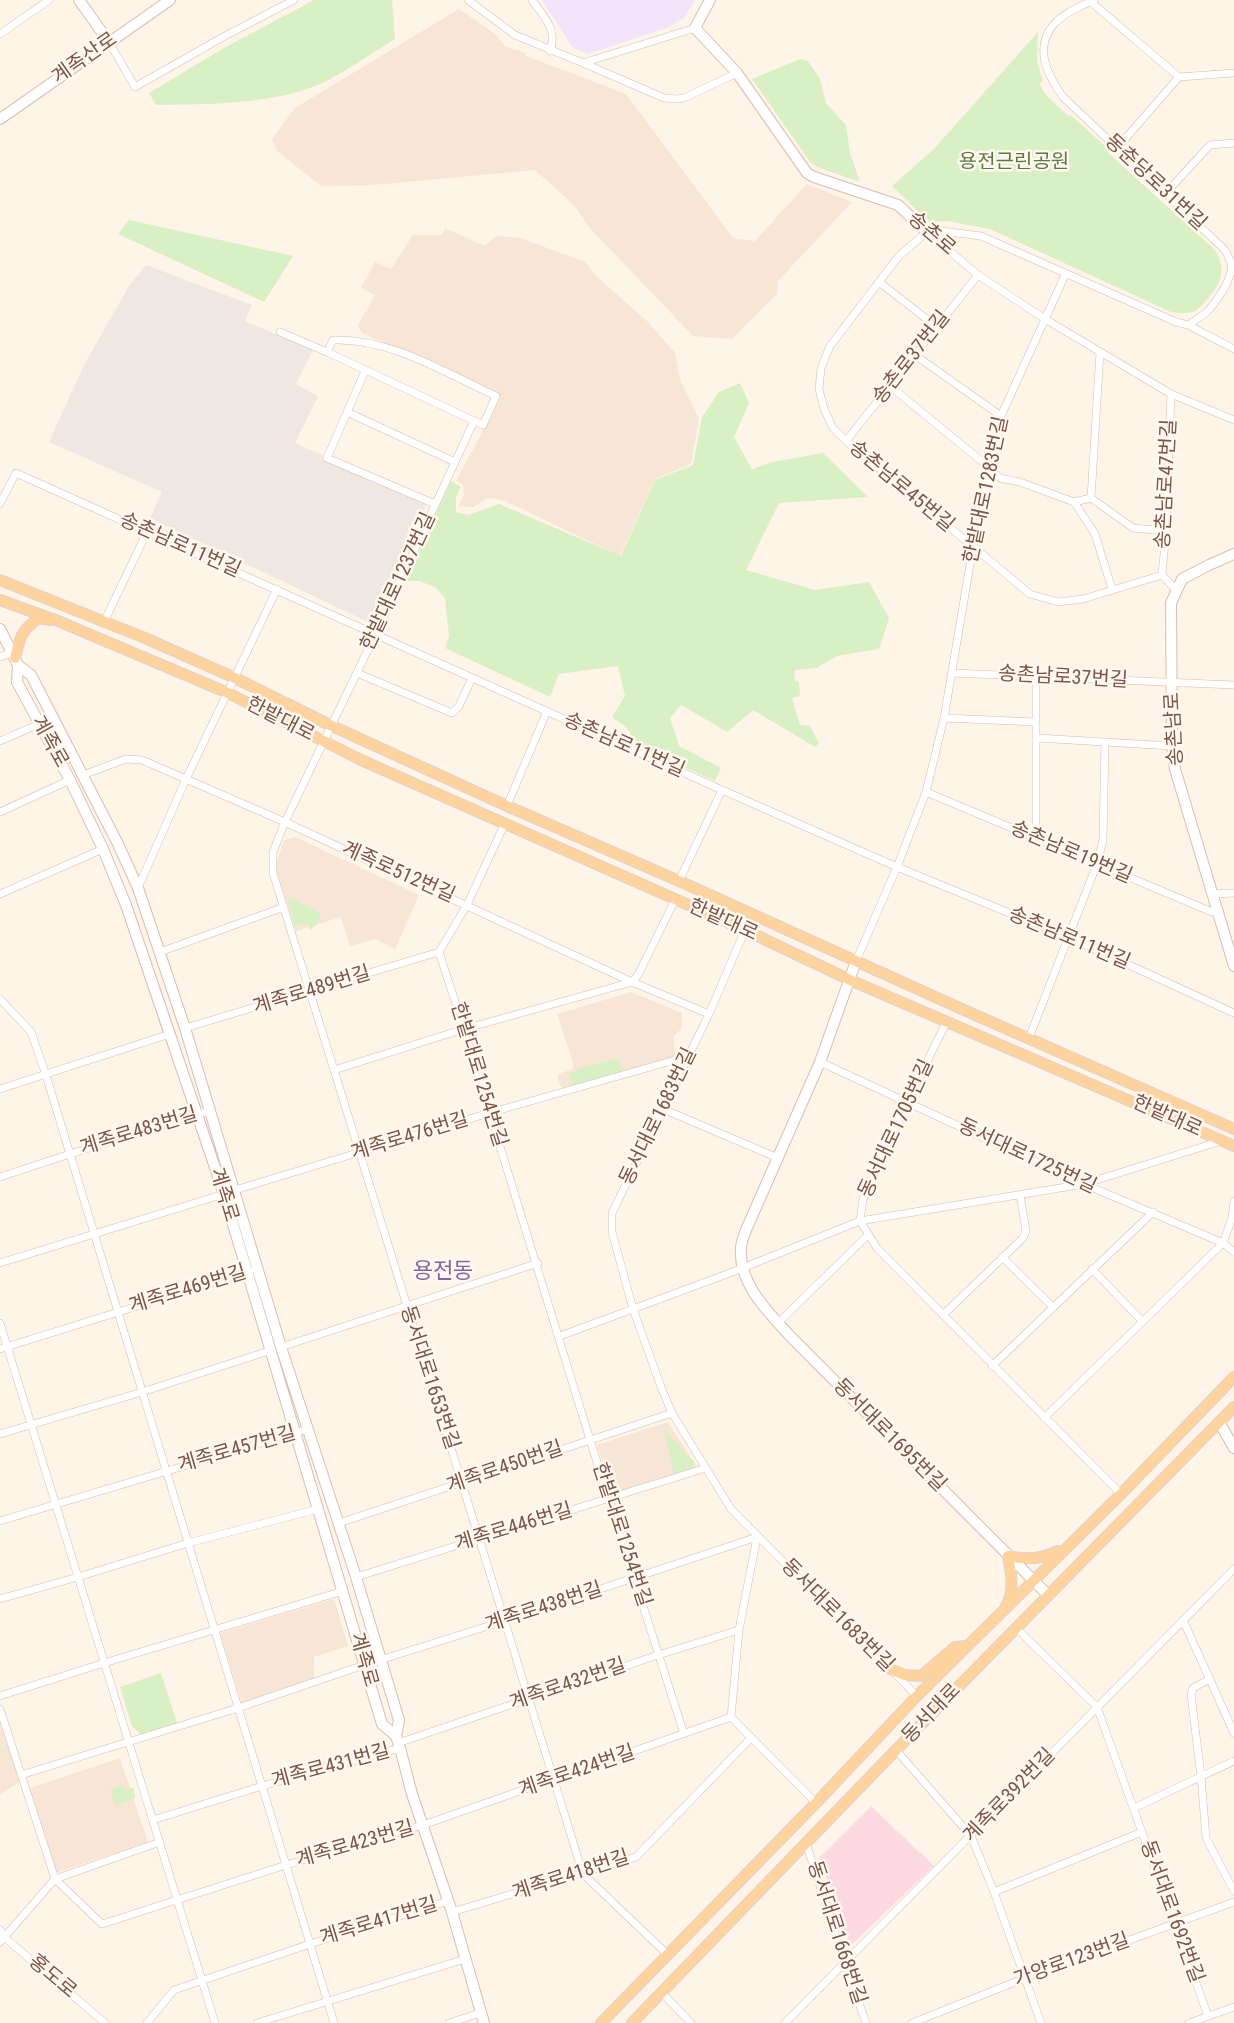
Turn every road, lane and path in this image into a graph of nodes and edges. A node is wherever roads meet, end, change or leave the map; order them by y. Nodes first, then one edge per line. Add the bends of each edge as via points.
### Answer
1 (49, 0) edge
2 (79, 0) edge
3 (170, 0) edge
4 (294, 0) edge
5 (468, 0) edge
6 (532, 0) edge
7 (710, 0) edge
8 (1093, 1) edge
9 (695, 28) junction
10 (0, 34) edge
11 (109, 42) junction
12 (550, 51) junction
13 (583, 63) junction
14 (737, 73) junction
15 (1234, 73) edge
16 (1179, 77) junction
17 (0, 119) edge
18 (1234, 143) edge
19 (1118, 147) junction
20 (1166, 193) junction
21 (928, 233) junction
22 (1233, 272) edge
23 (1066, 273) junction
24 (978, 275) junction
25 (879, 282) junction
26 (1045, 319) junction
27 (1188, 325) junction
28 (937, 327) junction
29 (280, 332) dead end
30 (1234, 349) edge
31 (327, 352) junction
32 (1100, 352) junction
33 (915, 355) junction
34 (365, 370) junction
35 (890, 386) junction
36 (1171, 394) junction
37 (347, 412) junction
38 (1001, 416) junction
39 (1234, 420) edge
40 (474, 421) junction
41 (846, 441) junction
42 (455, 462) junction
43 (991, 469) junction
44 (1091, 498) junction
45 (1074, 502) junction
46 (0, 504) edge
47 (435, 504) junction
48 (1166, 531) junction
49 (147, 532) junction
50 (973, 548) junction
51 (1234, 554) edge
52 (0, 575) edge
53 (1162, 575) junction
54 (0, 580) edge
55 (277, 589) junction
56 (1112, 589) junction
57 (1177, 591) junction
58 (31, 593) junction
59 (0, 600) edge
60 (58, 621) junction
61 (104, 622) junction
62 (0, 629) edge
63 (375, 635) junction
64 (0, 657) edge
65 (15, 659) junction
66 (357, 673) junction
67 (953, 673) junction
68 (235, 678) junction
69 (472, 678) junction
70 (1036, 678) junction
71 (1173, 683) junction
72 (1234, 685) edge
73 (228, 693) junction
74 (547, 711) junction
75 (944, 718) junction
76 (1036, 722) junction
77 (39, 724) junction
78 (332, 726) junction
79 (1037, 738) junction
80 (0, 741) edge
81 (324, 742) junction
82 (1105, 742) junction
83 (1172, 746) junction
84 (83, 775) junction
85 (186, 779) junction
86 (70, 780) junction
87 (722, 790) junction
88 (926, 792) junction
89 (507, 806) junction
90 (0, 812) edge
91 (285, 822) junction
92 (505, 823) junction
93 (1036, 838) junction
94 (103, 849) junction
95 (1096, 864) junction
96 (897, 867) junction
97 (679, 881) junction
98 (138, 888) junction
99 (1234, 893) edge
100 (0, 894) edge
101 (1211, 894) junction
102 (675, 900) junction
103 (467, 905) junction
104 (284, 907) junction
105 (1217, 912) junction
106 (745, 930) junction
107 (1068, 937) junction
108 (160, 952) junction
109 (439, 952) junction
110 (856, 961) junction
111 (1234, 966) edge
112 (850, 980) junction
113 (632, 982) junction
114 (310, 992) junction
115 (0, 999) edge
116 (1234, 1012) edge
117 (709, 1014) junction
118 (947, 1021) junction
119 (185, 1028) junction
120 (465, 1029) junction
121 (170, 1034) junction
122 (1029, 1038) junction
123 (689, 1056) junction
124 (820, 1062) junction
125 (334, 1070) junction
126 (46, 1075) junction
127 (0, 1089) edge
128 (907, 1102) junction
129 (663, 1109) junction
130 (209, 1111) junction
131 (489, 1113) junction
132 (198, 1115) junction
133 (1234, 1129) edge
134 (1221, 1141) junction
135 (1234, 1146) edge
136 (360, 1152) junction
137 (70, 1154) junction
138 (778, 1158) junction
139 (0, 1177) edge
140 (1084, 1184) junction
141 (235, 1190) junction
142 (224, 1194) junction
143 (1020, 1195) junction
144 (1234, 1202) edge
145 (1154, 1212) junction
146 (860, 1221) junction
147 (94, 1234) junction
148 (867, 1236) junction
149 (1223, 1243) junction
150 (1234, 1252) edge
151 (1002, 1257) junction
152 (0, 1263) edge
153 (538, 1263) junction
154 (259, 1268) junction
155 (742, 1268) junction
156 (1092, 1269) junction
157 (246, 1272) junction
158 (406, 1306) junction
159 (1053, 1307) junction
160 (633, 1309) junction
161 (118, 1312) junction
162 (942, 1315) junction
163 (1142, 1321) junction
164 (0, 1323) edge
165 (778, 1323) junction
166 (560, 1336) junction
167 (4, 1347) edge
168 (277, 1348) junction
169 (992, 1366) junction
170 (1234, 1377) edge
171 (142, 1392) junction
172 (1234, 1407) edge
173 (672, 1413) junction
174 (1044, 1418) junction
175 (1220, 1422) junction
176 (31, 1425) junction
177 (308, 1429) junction
178 (295, 1433) junction
179 (0, 1434) edge
180 (590, 1440) junction
181 (1234, 1448) edge
182 (706, 1468) junction
183 (166, 1470) junction
184 (462, 1483) junction
185 (1121, 1494) junction
186 (609, 1498) junction
187 (55, 1503) junction
188 (318, 1509) junction
189 (0, 1521) edge
190 (339, 1523) junction
191 (757, 1537) junction
192 (479, 1540) junction
193 (188, 1543) junction
194 (1069, 1546) junction
195 (1008, 1556) junction
196 (1234, 1569) edge
197 (78, 1577) junction
198 (356, 1577) junction
199 (634, 1578) junction
200 (1033, 1581) junction
201 (343, 1592) junction
202 (1048, 1595) junction
203 (0, 1599) edge
204 (1005, 1609) junction
205 (1183, 1620) junction
206 (504, 1621) junction
207 (1016, 1628) junction
208 (215, 1630) junction
209 (739, 1630) junction
210 (967, 1646) junction
211 (658, 1655) junction
212 (381, 1660) junction
213 (104, 1663) junction
214 (364, 1665) junction
215 (890, 1669) junction
216 (1210, 1679) junction
217 (0, 1696) edge
218 (917, 1696) junction
219 (527, 1699) junction
220 (1097, 1707) junction
221 (0, 1708) edge
222 (238, 1708) junction
223 (731, 1717) junction
224 (1234, 1733) edge
225 (684, 1734) junction
226 (751, 1738) junction
227 (129, 1742) junction
228 (398, 1742) junction
229 (896, 1750) junction
230 (1234, 1761) edge
231 (21, 1775) junction
232 (1201, 1776) junction
233 (553, 1781) junction
234 (262, 1786) junction
235 (816, 1803) junction
236 (1134, 1808) junction
237 (153, 1820) junction
238 (423, 1825) junction
239 (1142, 1832) junction
240 (971, 1836) junction
241 (160, 1842) junction
242 (806, 1843) junction
243 (286, 1865) junction
244 (583, 1874) junction
245 (55, 1879) junction
246 (1234, 1891) edge
247 (994, 1892) junction
248 (177, 1900) junction
249 (448, 1901) junction
250 (1234, 1902) edge
251 (452, 1912) junction
252 (1175, 1924) junction
253 (0, 1930) edge
254 (2, 1940) edge
255 (310, 1944) junction
256 (667, 1954) junction
257 (465, 1959) junction
258 (844, 1963) junction
259 (1025, 1978) junction
260 (202, 1981) junction
261 (663, 1993) junction
262 (328, 2001) junction
263 (1234, 2007) edge
264 (1208, 2016) junction
265 (482, 2018) edge
266 (104, 2023) edge
267 (147, 2023) edge
268 (215, 2023) edge
269 (256, 2023) edge
270 (334, 2023) edge
271 (448, 2023) edge
272 (601, 2023) edge
273 (632, 2023) edge
274 (691, 2023) edge
275 (785, 2023) edge
276 (866, 2023) edge
277 (912, 2023) edge
278 (1041, 2023) edge
279 (1189, 2023) edge

1 - 10 street
2 - 11 main road
3 - 11 main road, 계족산로
4 - 11 street via 135,87
5 - 12 street via 515,35
6 - 12 street via 553,32
7 - 9 main road
8 - 16 street
8 - 19 street, 동춘당로31번길 via 1063,16 1053,26 1043,58 1063,97
9 - 13 street
9 - 14 main road, 송촌로
11 - 17 main road, 계족산로
12 - 13 street
13 - 14 street via 664,98 676,99
14 - 21 main road, 송촌로 via 807,173 898,205
15 - 16 street
16 - 19 street
18 - 20 street via 1209,145
19 - 20 street, 동춘당로31번길
20 - 22 street, 동춘당로31번길 via 1225,250
21 - 23 street via 981,236
21 - 24 street, 송촌로
21 - 25 street, 송촌남로45번길 via 899,256
22 - 27 street, 동춘당로31번길 via 1207,311
23 - 26 street, 한밭대로1283번길
23 - 27 street
24 - 26 street, 송촌로
24 - 28 street, 송촌로37번길
25 - 28 street
25 - 41 street, 송촌남로45번길 via 830,346 821,368 819,389 824,409 833,428
26 - 32 street, 송촌로
26 - 38 street, 한밭대로1283번길
27 - 30 street
28 - 33 street, 송촌로37번길
29 - 31 street
31 - 34 street
31 - 40 street via 333,340 353,339 393,349 496,396 483,425
32 - 36 street, 송촌로
32 - 44 street
33 - 35 street, 송촌로37번길
33 - 38 street
34 - 37 street
34 - 40 street
35 - 41 street, 송촌로37번길
35 - 43 street
36 - 39 street, 송촌로
36 - 48 street, 송촌남로47번길
37 - 42 street
37 - 47 street via 327,458
38 - 43 street, 한밭대로1283번길
40 - 42 street, 한밭대로1237번길
41 - 50 street, 송촌남로45번길
42 - 47 street, 한밭대로1237번길
43 - 45 street via 1000,478
43 - 50 street, 한밭대로1283번길
44 - 45 street
44 - 48 street via 1133,528
45 - 56 street via 1095,534
46 - 49 street, 송촌남로11번길 via 16,473
47 - 63 street, 한밭대로1237번길
48 - 53 street, 송촌남로47번길
49 - 55 street, 송촌남로11번길
49 - 61 street
50 - 56 street, 송촌남로45번길 via 1030,594 1058,602
50 - 67 street, 한밭대로1283번길
51 - 57 main road via 1182,579
52 - 58 main road
53 - 56 street, 송촌남로45번길
53 - 57 street
54 - 58 main road, 한밭대로
55 - 63 street, 송촌남로11번길
55 - 68 street, 한밭대로
57 - 71 main road, 송촌남로 via 1171,603
58 - 61 main road, 한밭대로
59 - 60 main road, 한밭대로
60 - 65 main road via 39,618 27,626
60 - 73 main road, 한밭대로
61 - 68 main road, 한밭대로
62 - 65 main road, 계족로
63 - 66 street, 한밭대로1237번길
63 - 69 street, 송촌남로11번길
64 - 65 street
65 - 77 main road, 계족로 via 16,682
65 - 84 main road, 계족로 via 31,675
66 - 69 street via 452,713
66 - 78 street, 한밭대로1237번길
67 - 70 street, 송촌남로37번길
67 - 75 street, 한밭대로1283번길
68 - 73 street, 한밭대로
68 - 78 main road, 한밭대로
69 - 74 street, 송촌남로11번길
70 - 71 street, 송촌남로37번길
70 - 76 street
71 - 72 street, 송촌남로37번길
71 - 83 main road, 송촌남로
73 - 81 main road, 한밭대로
73 - 85 street, 한밭대로
74 - 87 street, 송촌남로11번길
74 - 89 street
75 - 76 street
75 - 88 street, 한밭대로1283번길
76 - 79 street
77 - 80 street
77 - 86 main road, 계족로
78 - 81 street, 한밭대로1237번길
78 - 89 main road, 한밭대로
79 - 82 street
79 - 93 street
81 - 91 street, 동서대로1653번길
81 - 92 main road, 한밭대로
82 - 83 street
82 - 95 street via 1103,840
83 - 101 main road, 송촌남로 via 1175,770
84 - 85 street, 계족로512번길 via 126,759 142,760
84 - 98 main road, 계족로
85 - 91 street, 계족로512번길
85 - 98 street
86 - 90 street
86 - 94 main road, 계족로
87 - 96 street, 송촌남로11번길
87 - 97 street
88 - 93 street, 송촌남로19번길
88 - 96 street, 한밭대로1283번길
89 - 97 main road, 한밭대로
91 - 103 street, 계족로512번길
91 - 104 street, 동서대로1653번길 via 273,852 273,873
92 - 102 main road, 한밭대로
92 - 103 street
93 - 95 street, 송촌남로19번길
94 - 100 street
94 - 121 main road, 계족로
95 - 105 street, 송촌남로19번길
95 - 107 street
96 - 107 street, 송촌남로11번길
96 - 110 street, 한밭대로1283번길
97 - 110 main road, 한밭대로
98 - 108 main road, 계족로
99 - 101 street
101 - 105 main road, 송촌남로
102 - 106 main road, 한밭대로
102 - 113 street
103 - 109 street
103 - 113 street, 계족로512번길
104 - 108 street
104 - 114 street, 동서대로1653번길
105 - 111 main road, 송촌남로
106 - 112 main road, 한밭대로
106 - 117 street, 동서대로1683번길
107 - 116 street, 송촌남로11번길
107 - 122 street
108 - 119 main road, 계족로
109 - 114 street, 계족로489번길
109 - 120 street, 한밭대로1254번길
110 - 112 main road, 동서대로1695번길
110 - 122 main road, 한밭대로
112 - 118 main road, 한밭대로
112 - 124 main road, 동서대로1695번길
113 - 117 street, 계족로512번길
113 - 120 street
114 - 119 street, 계족로489번길
114 - 125 street, 동서대로1653번길
115 - 126 street via 31,1032
117 - 123 street, 동서대로1683번길
118 - 128 street, 동서대로1705번길
118 - 134 main road, 한밭대로
119 - 130 main road, 계족로
120 - 125 street
120 - 131 street, 한밭대로1254번길
121 - 126 street
121 - 132 main road, 계족로
122 - 133 main road, 한밭대로
123 - 129 street, 동서대로1683번길
123 - 131 street, 계족로476번길
124 - 128 street, 동서대로1725번길
124 - 138 main road, 동서대로1695번길
125 - 136 street, 동서대로1653번길
126 - 127 street
126 - 137 street, 계족로483번길
128 - 140 street, 동서대로1725번길
128 - 146 street, 동서대로1705번길 via 862,1199
129 - 138 street
129 - 160 street, 동서대로1683번길 via 612,1213 612,1232
130 - 132 street, 계족로483번길
130 - 141 main road, 계족로
131 - 136 street, 계족로476번길
131 - 153 street, 한밭대로1254번길
132 - 137 street, 계족로483번길
132 - 142 main road, 계족로
134 - 135 main road, 한밭대로
134 - 140 street, 한밭대로
136 - 141 street, 계족로476번길
136 - 158 street, 동서대로1653번길
137 - 139 street, 계족로483번길
137 - 147 street, 계족로469번길
138 - 155 main road, 동서대로1695번길 via 746,1230 741,1248
140 - 143 street, 동서대로1705번길
140 - 145 street, 동서대로1725번길
141 - 154 main road, 계족로
142 - 147 street
142 - 157 main road, 계족로
143 - 146 street, 동서대로1705번길
143 - 151 street via 1026,1231
144 - 149 street
145 - 149 street, 동서대로1725번길
145 - 156 street
146 - 148 street
146 - 155 street
147 - 152 street
147 - 161 street, 계족로469번길
148 - 162 street
148 - 165 street
149 - 150 street, 동서대로1725번길
149 - 163 street
151 - 159 street
151 - 162 street
153 - 158 street
153 - 166 street, 한밭대로1254번길
154 - 157 street, 계족로469번길
154 - 168 main road, 계족로
155 - 160 street
155 - 165 main road, 동서대로1695번길 via 753,1293
156 - 159 street
156 - 163 street
157 - 161 street, 계족로469번길
157 - 168 main road, 계족로
158 - 168 street
158 - 184 street, 동서대로1653번길
159 - 169 street
160 - 166 street
160 - 173 street, 동서대로1683번길
161 - 167 street, 계족로469번길
161 - 171 street, 계족로457번길
162 - 169 street
163 - 174 street
164 - 167 street
165 - 195 main road, 동서대로1695번길
166 - 180 street, 한밭대로1254번길
167 - 176 street
168 - 171 street
168 - 177 main road, 계족로
168 - 178 main road, 계족로
169 - 174 street
170 - 185 main road, 동서대로
171 - 176 street
171 - 183 street, 계족로457번길
172 - 175 main road, 동서대로
173 - 180 street, 계족로450번길
173 - 182 street, 동서대로1683번길
174 - 185 street
175 - 181 main road
175 - 202 main road, 동서대로
176 - 179 street
176 - 187 street
177 - 178 street, 계족로457번길
177 - 190 main road, 계족로
178 - 183 street, 계족로457번길
178 - 188 main road, 계족로
180 - 184 street, 계족로450번길
180 - 186 street, 한밭대로1254번길
182 - 186 street, 계족로446번길
182 - 191 street, 동서대로1683번길 via 731,1509
183 - 187 street, 계족로457번길
183 - 193 street, 계족로431번길
184 - 190 street, 계족로450번길
184 - 192 street, 동서대로1653번길
185 - 194 main road, 동서대로
186 - 192 street, 계족로446번길
186 - 199 street, 한밭대로1254번길
187 - 189 street, 계족로457번길
187 - 197 street
188 - 193 street
188 - 201 main road, 계족로
190 - 198 main road, 계족로
191 - 199 street, 계족로438번길
191 - 209 street, 동서대로1683번길
191 - 215 street, 동서대로1683번길
192 - 198 street, 계족로446번길
192 - 206 street, 동서대로1653번길
193 - 197 street
193 - 208 street, 계족로431번길
194 - 195 main road via 1034,1559
194 - 200 main road, 동서대로
195 - 200 main road, 동서대로1695번길
195 - 204 main road via 1012,1580
196 - 205 street, 계족로392번길
197 - 203 street
197 - 213 street
198 - 212 main road, 계족로
199 - 206 street, 계족로438번길
199 - 211 street, 한밭대로1254번길
200 - 202 main road, 동서대로1695번길
200 - 204 main road, 동서대로
201 - 208 street
201 - 214 main road, 계족로
202 - 207 main road, 동서대로
204 - 210 main road, 동서대로
205 - 216 street
205 - 220 street, 계족로392번길
206 - 212 street, 계족로438번길
206 - 219 street, 동서대로1653번길
207 - 220 street, 동서대로1692번길
207 - 229 main road, 동서대로
208 - 213 street
208 - 222 street, 계족로431번길
209 - 211 street, 계족로432번길
209 - 223 street, 동서대로1683번길
210 - 215 main road via 955,1647 921,1676 905,1676
210 - 218 main road, 동서대로
211 - 219 street, 계족로432번길
211 - 225 street, 한밭대로1254번길
212 - 214 street, 계족로438번길
212 - 228 main road, 계족로 via 399,1720
213 - 217 street
213 - 227 street
214 - 222 street, 계족로438번길
214 - 228 main road, 계족로 via 382,1724
215 - 218 street, 동서대로1683번길
216 - 224 street
216 - 232 street via 1193,1688 1191,1695
218 - 235 main road, 동서대로
219 - 228 street, 계족로432번길
219 - 233 street, 동서대로1653번길
220 - 236 street, 동서대로1692번길
220 - 240 street, 계족로392번길
221 - 231 street
222 - 227 street, 계족로438번길
222 - 234 street, 계족로431번길
223 - 225 street, 계족로424번길
223 - 226 street
225 - 233 street, 계족로424번길
226 - 235 street
226 - 244 street, 계족로418번길 via 636,1857
227 - 231 street, 계족로438번길
227 - 237 street
228 - 234 street, 계족로431번길
228 - 238 main road, 계족로
229 - 240 street
229 - 242 main road, 동서대로
230 - 232 street
231 - 245 street
232 - 236 street
232 - 246 street via 1206,1838
233 - 238 street, 계족로424번길
233 - 244 street, 동서대로1653번길
234 - 237 street, 계족로431번길
234 - 243 street, 계족로423번길
235 - 256 main road, 동서대로
236 - 239 street, 동서대로1692번길
237 - 241 street
238 - 243 street, 계족로423번길
238 - 249 main road, 계족로
239 - 247 street
239 - 252 street, 동서대로1692번길
240 - 247 street
240 - 258 street, 계족로392번길
241 - 245 street
241 - 248 street
242 - 258 street, 동서대로1668번길
242 - 261 main road, 동서대로
243 - 248 street, 계족로423번길
243 - 255 street, 계족로417번길
244 - 251 street, 계족로418번길
244 - 256 street, 동서대로1653번길
245 - 248 street, 계족로423번길 via 102,1924
245 - 254 street
247 - 259 street
248 - 260 street
249 - 251 main road, 계족로
249 - 255 street, 계족로417번길
250 - 252 street, 가양로123번길
251 - 257 main road, 계족로
252 - 259 street, 가양로123번길
252 - 264 street, 동서대로1692번길
253 - 254 street, 홍도로
254 - 266 street, 홍도로
255 - 260 street, 계족로417번길
255 - 262 street
256 - 272 main road, 동서대로
257 - 262 street
257 - 265 main road, 계족로
258 - 275 street, 계족로392번길
258 - 276 street, 동서대로1668번길
259 - 277 street, 가양로123번길
259 - 278 street
260 - 267 street, 계족로417번길 via 174,1990
260 - 268 street
261 - 273 main road, 동서대로
261 - 274 street
262 - 269 street
262 - 270 street
263 - 264 street
264 - 279 street
265 - 271 street

